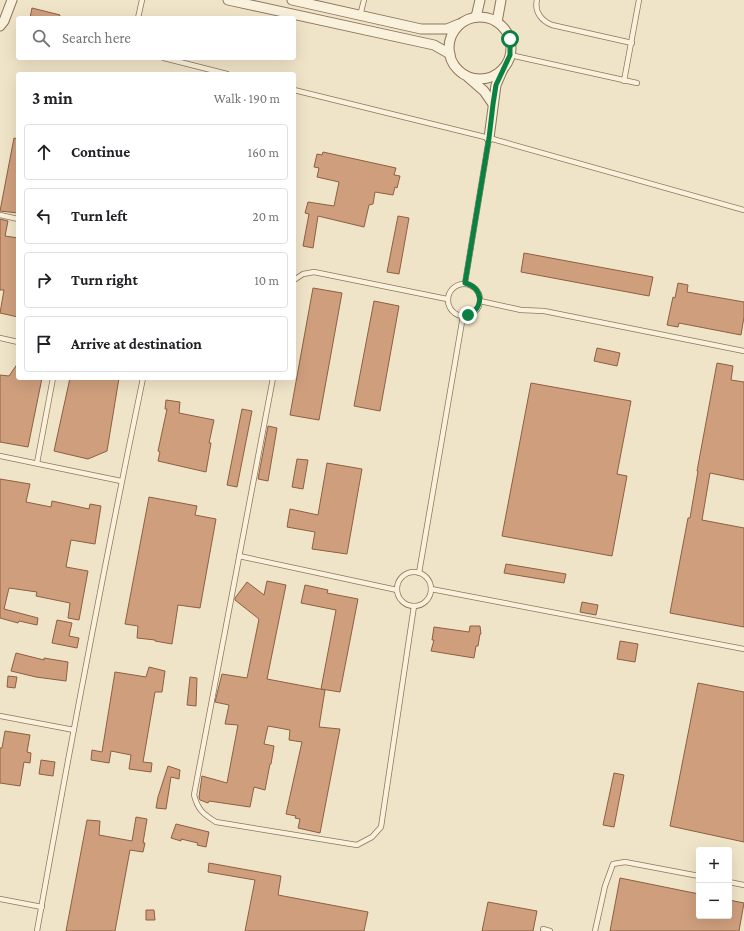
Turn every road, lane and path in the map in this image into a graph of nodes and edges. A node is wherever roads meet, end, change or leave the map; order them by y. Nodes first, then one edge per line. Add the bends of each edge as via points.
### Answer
1 (12, 0) edge
2 (142, 0) edge
3 (228, 0) edge
4 (292, 0) edge
5 (364, 0) edge
6 (480, 0) edge
7 (501, 0) edge
8 (536, 0) edge
9 (639, 0) edge
10 (138, 16) edge
11 (360, 16) junction
12 (476, 17) junction
13 (464, 22) junction
14 (497, 22) junction
15 (0, 26) edge
16 (632, 43) junction
17 (450, 54) junction
18 (510, 55) junction
19 (172, 60) edge
20 (505, 65) junction
21 (219, 72) edge
22 (466, 75) junction
23 (624, 81) junction
24 (637, 83) dead end
25 (296, 90) edge
26 (493, 104) junction
27 (489, 138) junction
28 (744, 210) edge
29 (0, 215) edge
30 (16, 219) edge
31 (296, 279) edge
32 (465, 283) junction
33 (447, 299) junction
34 (480, 300) junction
35 (463, 316) junction
36 (0, 338) edge
37 (16, 342) edge
38 (744, 351) edge
39 (53, 380) edge
40 (143, 380) edge
41 (273, 380) edge
42 (0, 456) edge
43 (37, 463) junction
44 (121, 481) junction
45 (239, 556) junction
46 (419, 573) junction
47 (431, 589) junction
48 (397, 590) junction
49 (414, 606) junction
50 (744, 649) edge
51 (0, 716) edge
52 (74, 730) junction
53 (696, 875) edge
54 (732, 883) edge
55 (744, 885) edge
56 (0, 899) edge
57 (42, 907) junction
58 (543, 929) dead end
59 (37, 931) edge
60 (550, 931) edge
61 (595, 931) edge

1 - 15 street
2 - 10 lane
3 - 17 street via 434,45
4 - 11 street
5 - 11 lane
6 - 12 street
7 - 14 street
8 - 16 lane via 537,12 546,23
9 - 16 lane
11 - 13 street via 421,29 447,29
12 - 13 street
12 - 14 street
13 - 17 street via 451,37
14 - 18 street via 505,29 510,39
16 - 23 lane
17 - 22 street via 454,64
18 - 20 street
18 - 23 lane
19 - 21 lane
20 - 22 street via 497,73 487,77 476,78
20 - 26 street via 496,85
22 - 26 street via 484,91
23 - 24 lane
25 - 27 lane
26 - 27 street
27 - 28 lane
27 - 32 lane
29 - 30 lane
31 - 33 lane via 314,272
32 - 33 lane via 455,286
32 - 34 lane via 477,291
33 - 35 lane via 453,312
34 - 35 lane via 476,310
34 - 38 lane via 521,310 544,311
35 - 46 lane
36 - 37 lane
39 - 43 lane
40 - 44 lane
41 - 45 lane
42 - 43 lane
43 - 44 lane
44 - 52 lane
45 - 48 lane
45 - 49 lane via 194,796 197,807 216,822 356,845 372,837 382,826
46 - 47 lane via 428,579
46 - 48 lane via 408,573 400,580
47 - 49 lane via 428,599 419,606
47 - 50 lane
48 - 49 lane via 400,600 408,606
51 - 52 lane
52 - 57 lane
53 - 61 lane via 625,862 613,864 605,886
54 - 55 lane
56 - 57 lane
57 - 59 lane
58 - 60 lane

